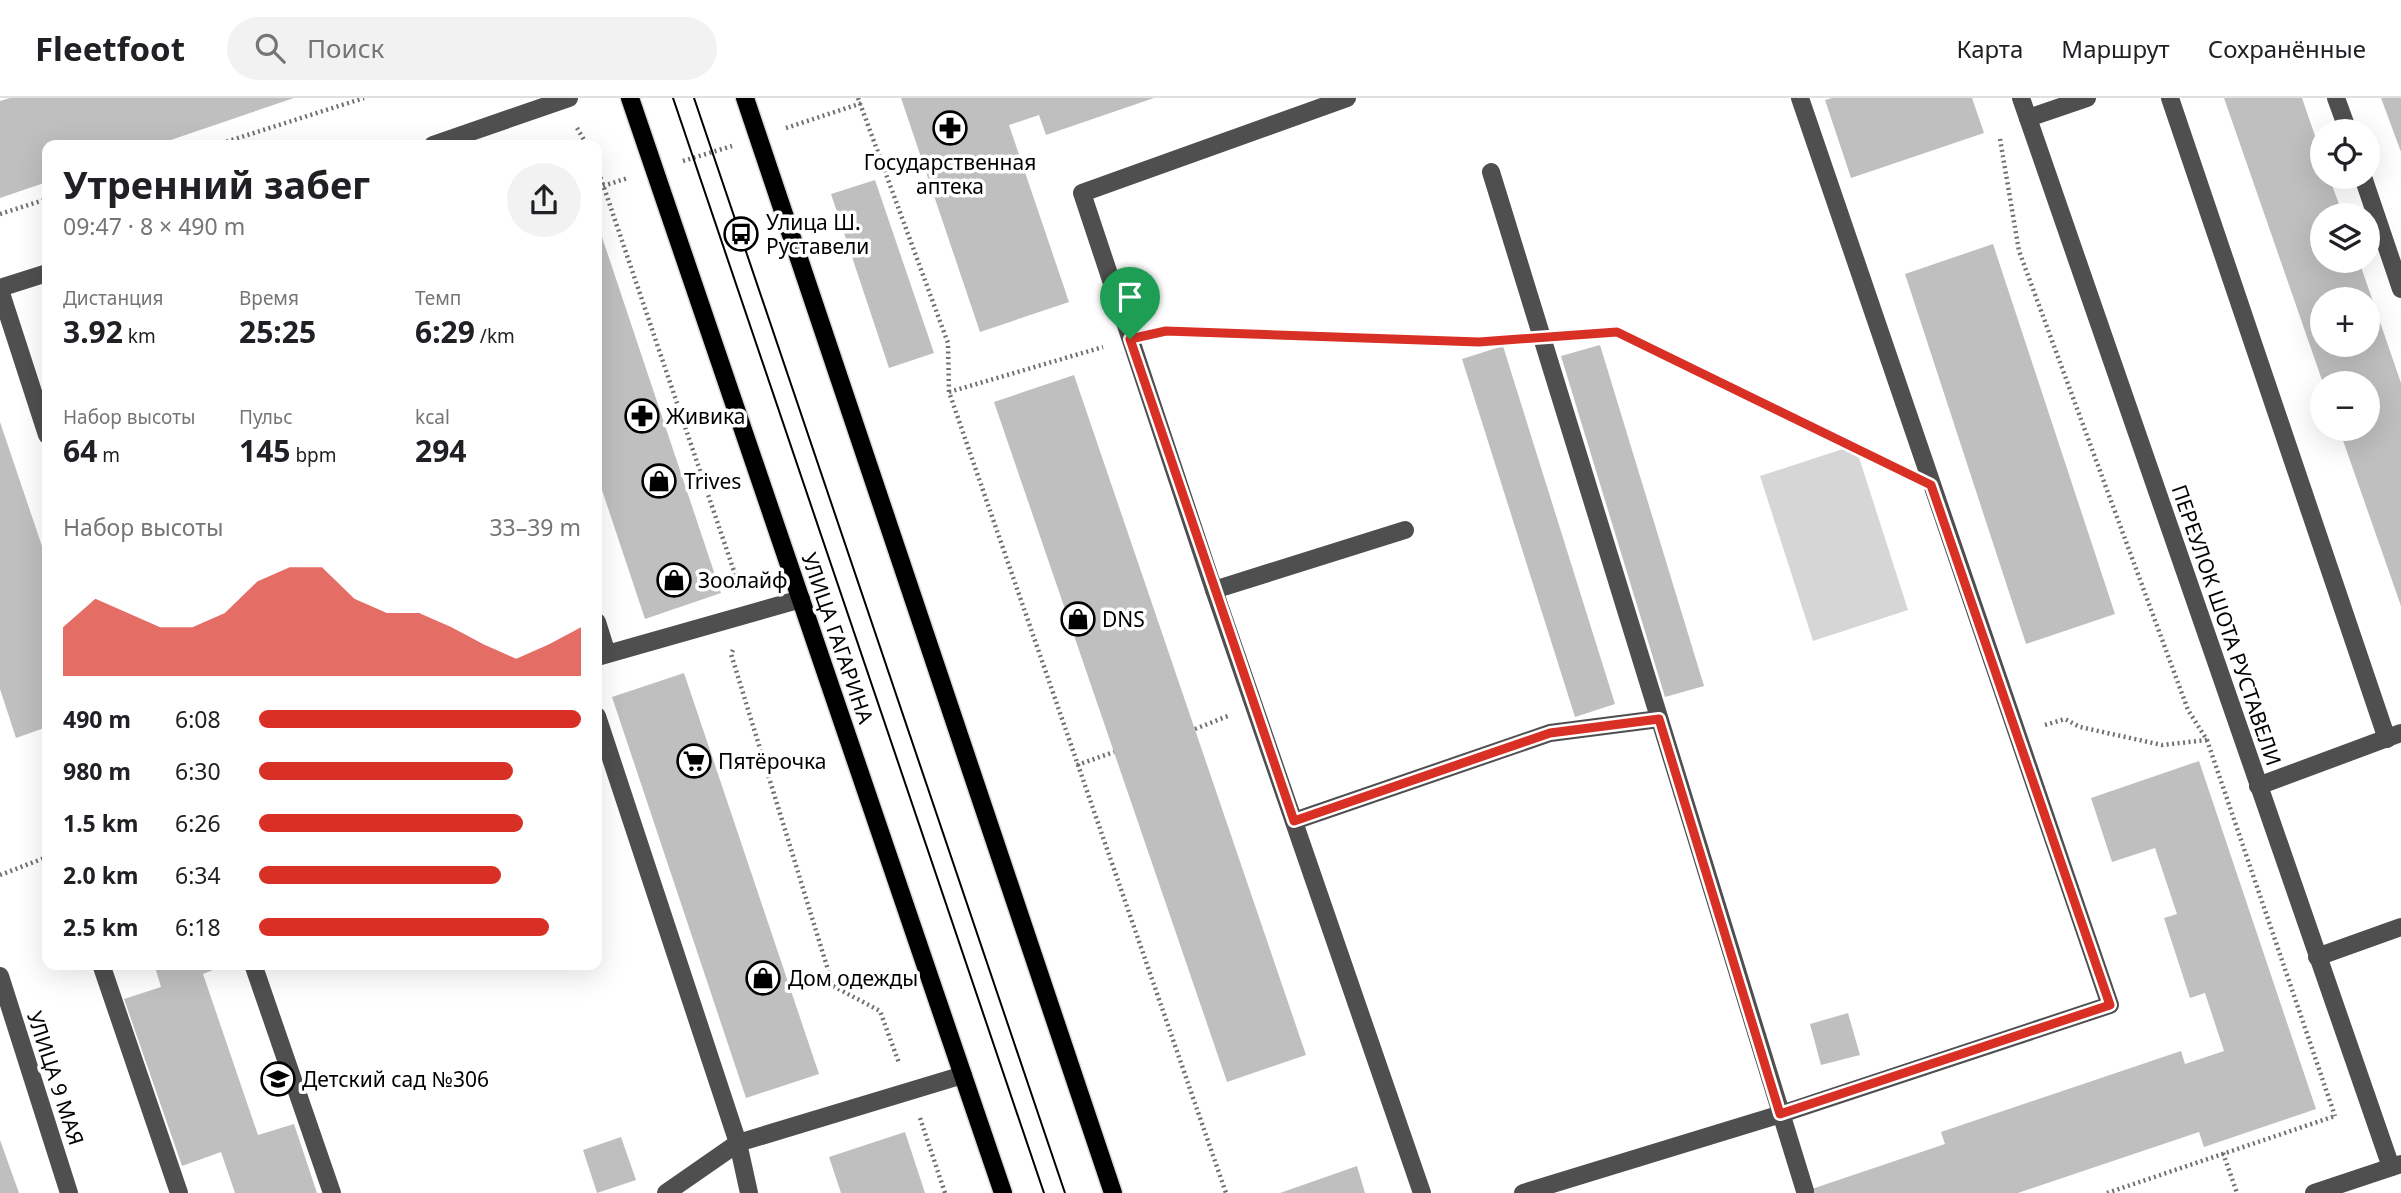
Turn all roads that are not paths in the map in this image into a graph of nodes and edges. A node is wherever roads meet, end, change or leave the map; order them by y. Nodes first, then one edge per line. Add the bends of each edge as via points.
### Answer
1 (569, 98) edge
2 (629, 98) edge
3 (745, 98) edge
4 (1347, 98) edge
5 (1800, 98) edge
6 (2021, 98) edge
7 (2087, 98) edge
8 (2170, 98) edge
9 (2336, 98) edge
10 (2028, 118) junction
11 (2343, 119) edge
12 (449, 140) edge
13 (1491, 172) dead end
14 (2367, 189) edge
15 (42, 275) edge
16 (0, 289) edge
17 (2401, 289) edge
18 (42, 419) edge
19 (1405, 530) dead end
20 (1214, 590) junction
21 (801, 599) junction
22 (602, 656) edge
23 (1659, 719) junction
24 (602, 731) edge
25 (2394, 736) edge
26 (2258, 786) junction
27 (1294, 821) junction
28 (2401, 928) edge
29 (2318, 957) junction
30 (104, 970) edge
31 (255, 970) edge
32 (0, 976) edge
33 (963, 1075) junction
34 (1780, 1114) junction
35 (738, 1143) junction
36 (2396, 1166) edge
37 (1805, 1191) dead end
38 (69, 1193) edge
39 (179, 1193) edge
40 (332, 1193) edge
41 (666, 1193) edge
42 (749, 1193) edge
43 (1003, 1193) edge
44 (1113, 1193) edge
45 (1422, 1193) edge
46 (1523, 1193) edge
47 (2314, 1193) edge

1 - 12 street
2 - 21 main road, УЛИЦА ГАГАРИНА
3 - 44 main road
4 - 20 street via 1082,193
5 - 34 street via 2110,1005
6 - 10 street, ПЕРЕУЛОК ШОТА РУСТАВЕЛИ
7 - 10 street
8 - 25 street
9 - 11 street
10 - 26 street, ПЕРЕУЛОК ШОТА РУСТАВЕЛИ
13 - 23 street
14 - 17 street
15 - 16 street
16 - 18 street
19 - 20 street
20 - 27 street
21 - 22 street
21 - 33 main road, УЛИЦА ГАГАРИНА
23 - 27 street via 1550,733
23 - 34 street
24 - 35 street
25 - 26 street
26 - 29 street, ПЕРЕУЛОК ШОТА РУСТАВЕЛИ
27 - 45 street
28 - 29 street
29 - 36 street, ПЕРЕУЛОК ШОТА РУСТАВЕЛИ via 2368,1104
30 - 39 street
31 - 40 street
32 - 38 street, УЛИЦА 9 МАЯ
33 - 35 street
33 - 43 main road, УЛИЦА ГАГАРИНА
34 - 37 street
34 - 46 street
35 - 41 street
35 - 42 street
36 - 47 street

